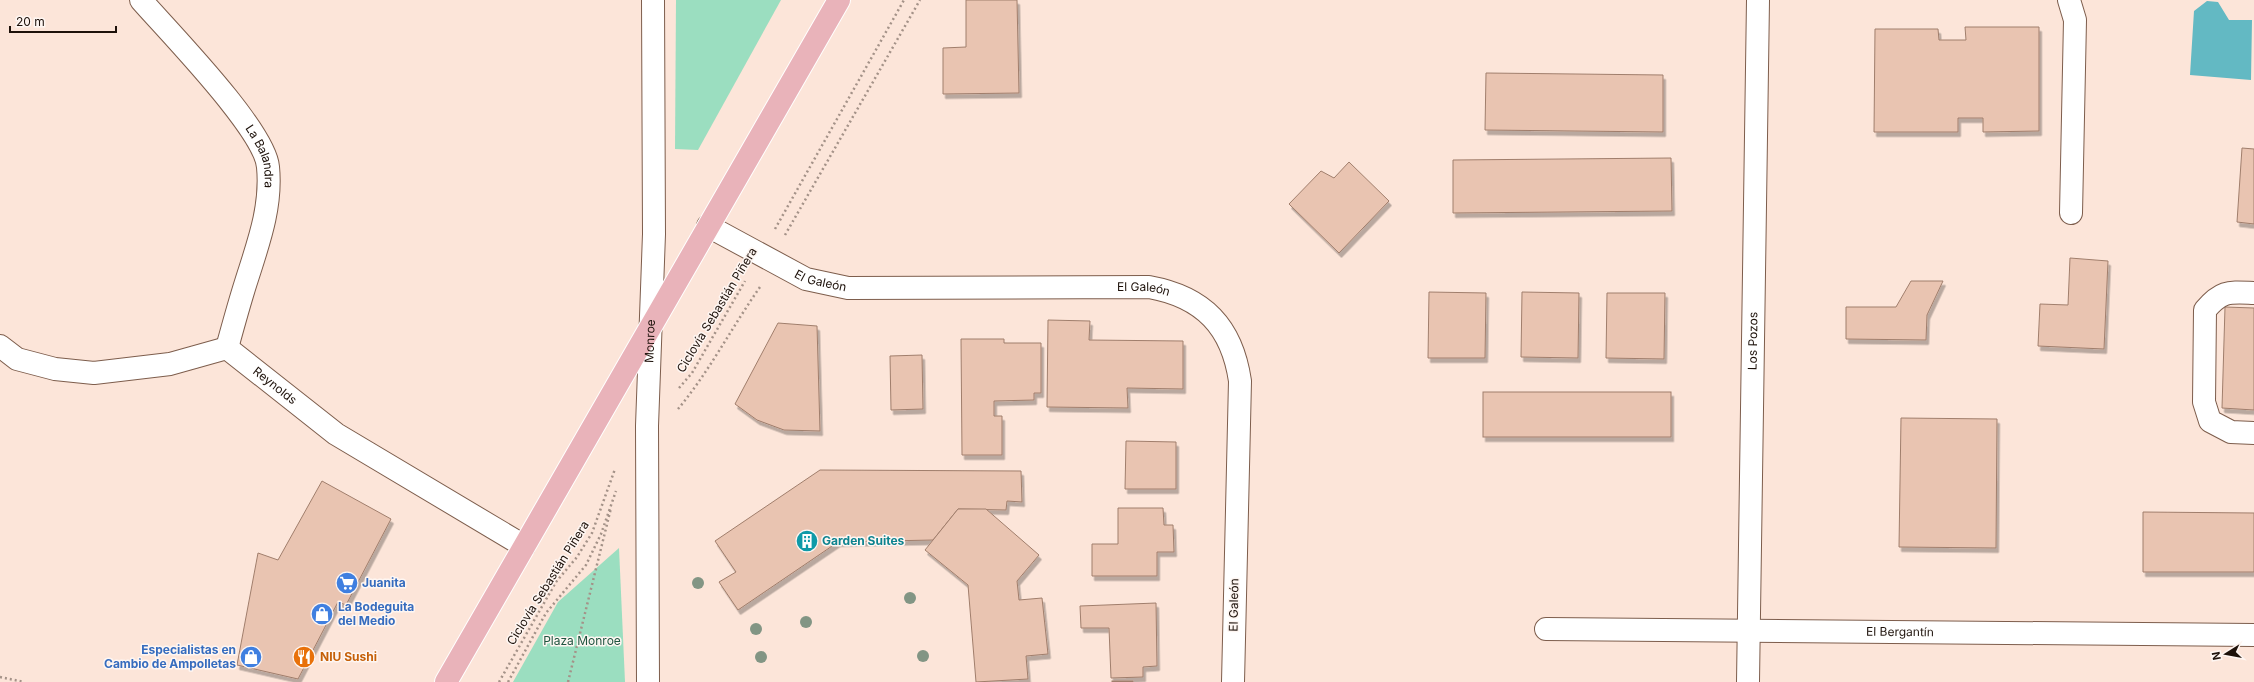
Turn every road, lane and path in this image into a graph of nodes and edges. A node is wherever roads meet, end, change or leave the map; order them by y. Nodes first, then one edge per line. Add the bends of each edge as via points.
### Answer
1 (141, 0) edge
2 (653, 0) edge
3 (839, 0) edge
4 (904, 0) edge
5 (920, 0) edge
6 (1758, 0) edge
7 (2069, 0) edge
8 (2071, 213) dead end
9 (708, 226) junction
10 (769, 260) junction
11 (2254, 293) edge
12 (652, 324) junction
13 (0, 346) edge
14 (227, 348) junction
15 (677, 391) dead end
16 (2254, 432) edge
17 (616, 468) dead end
18 (616, 489) dead end
19 (524, 546) junction
20 (1546, 628) dead end
21 (1747, 631) junction
22 (2254, 635) edge
23 (0, 677) edge
24 (24, 682) edge
25 (446, 682) edge
26 (499, 682) edge
27 (568, 682) edge
28 (648, 682) edge
29 (1233, 682) edge
30 (1748, 682) edge

1 - 14 street, La Balandra via 238,111 258,139 268,165 266,221
2 - 12 street, Monroe
3 - 9 main road
4 - 10 path, Ciclovía Sebastián Piñera
5 - 10 path
6 - 21 street, Los Pozos
7 - 8 street via 2075,20
9 - 10 street, El Galeón
9 - 12 main road
10 - 15 path, Ciclovía Sebastián Piñera
10 - 29 street, El Galeón via 806,279 848,288 1149,287 1170,291 1190,300 1207,312 1222,328 1232,346 1240,381
11 - 16 street via 2235,292 2217,296 2205,310 2204,402 2210,421 2231,432
12 - 19 main road
12 - 28 street, Monroe via 647,426
13 - 14 street via 17,359 55,369 94,373 170,364
14 - 19 street, Reynolds via 336,434
17 - 26 path, Ciclovía Sebastián Piñera via 592,533 577,557 556,582
18 - 27 path
19 - 25 main road
20 - 21 street, El Bergantín
21 - 22 street, El Bergantín
21 - 30 street, Los Pozos
23 - 24 path

